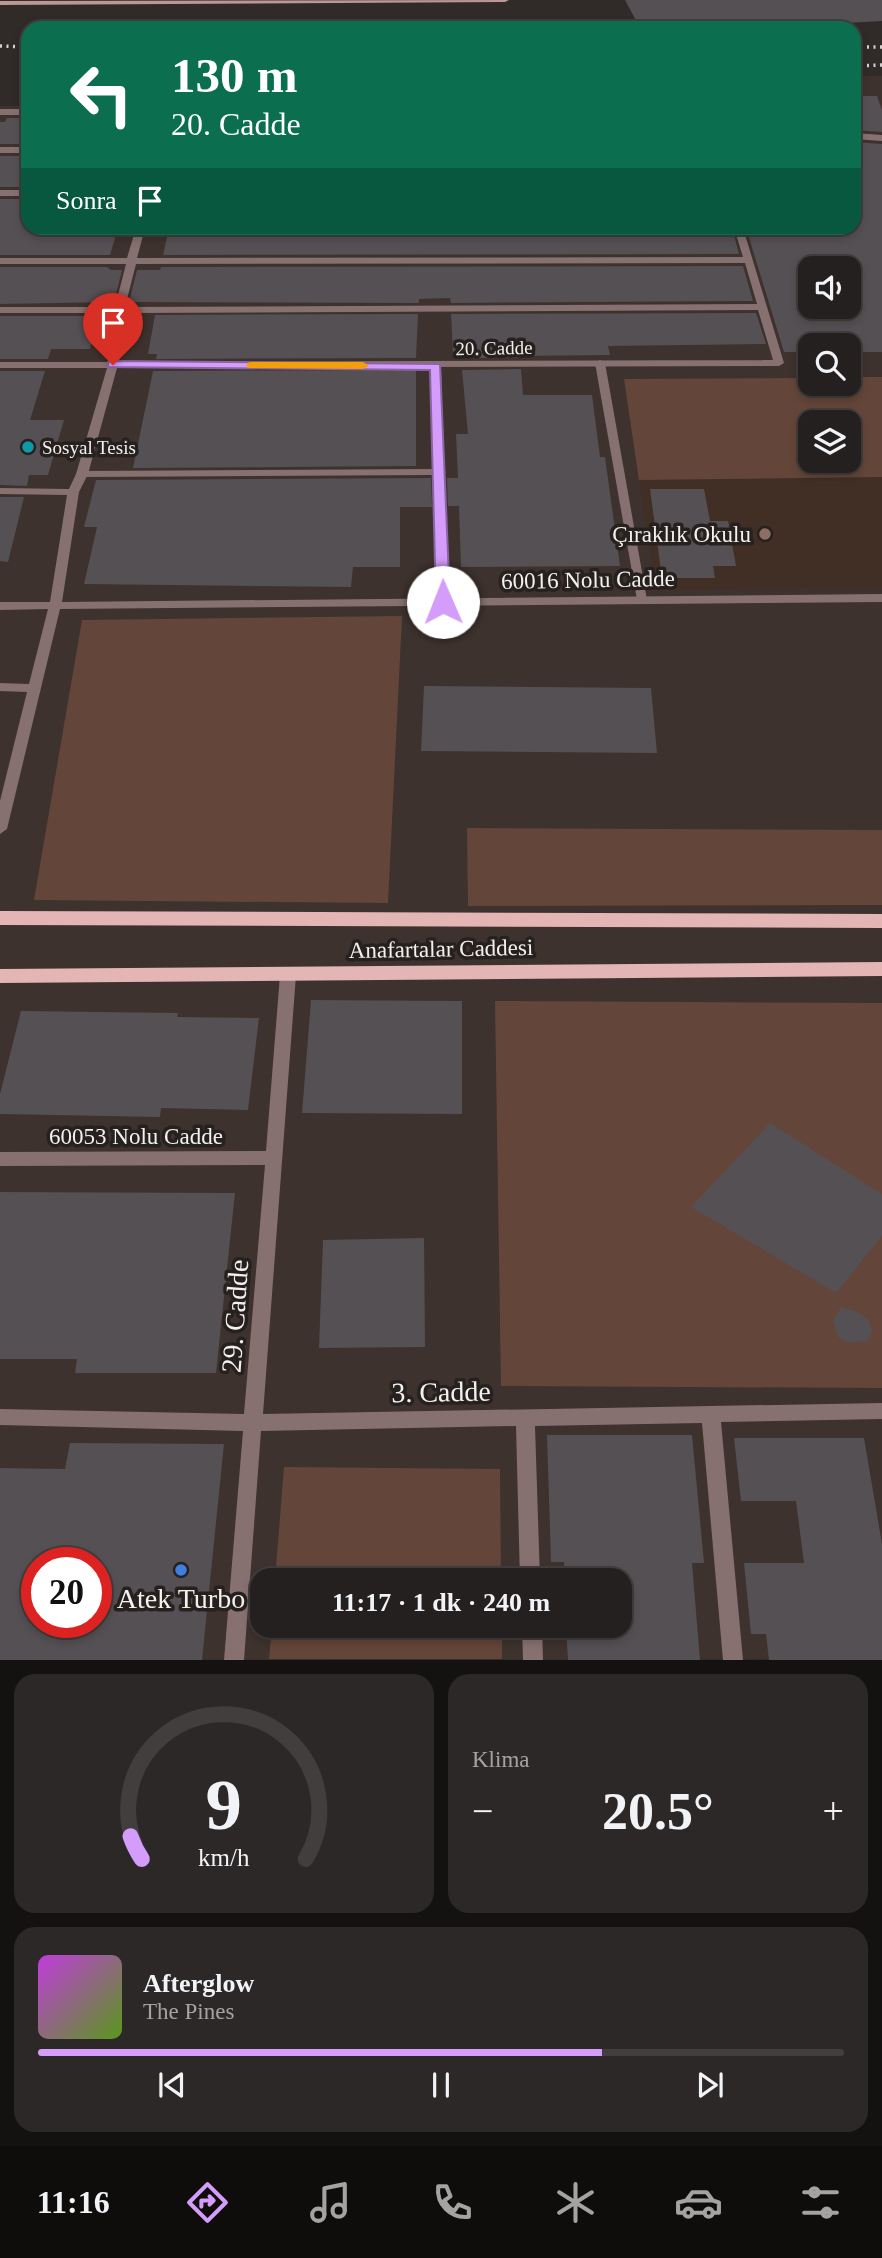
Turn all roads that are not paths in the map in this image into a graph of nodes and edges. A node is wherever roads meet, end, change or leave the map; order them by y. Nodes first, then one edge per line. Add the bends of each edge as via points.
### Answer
1 (505, 0) edge
2 (0, 3) edge
3 (0, 112) edge
4 (21, 112) edge
5 (861, 136) edge
6 (882, 138) edge
7 (0, 150) edge
8 (21, 150) edge
9 (0, 192) edge
10 (21, 192) edge
11 (138, 235) edge
12 (741, 235) edge
13 (133, 260) junction
14 (749, 260) junction
15 (0, 261) edge
16 (762, 307) junction
17 (119, 309) junction
18 (0, 310) edge
19 (600, 363) junction
20 (0, 365) edge
21 (113, 365) junction
22 (436, 366) junction
23 (441, 472) junction
24 (82, 474) junction
25 (0, 491) edge
26 (73, 492) junction
27 (882, 598) edge
28 (642, 600) junction
29 (443, 602) junction
30 (0, 606) edge
31 (55, 606) junction
32 (0, 687) edge
33 (35, 688) junction
34 (7, 776) edge
35 (0, 830) edge
36 (0, 918) edge
37 (882, 921) edge
38 (882, 970) edge
39 (288, 975) junction
40 (0, 976) edge
41 (272, 1158) junction
42 (0, 1159) edge
43 (882, 1411) edge
44 (711, 1415) junction
45 (0, 1417) edge
46 (525, 1418) junction
47 (254, 1423) junction
48 (530, 1568) edge
49 (532, 1638) edge
50 (234, 1660) edge
51 (533, 1660) edge
52 (733, 1660) edge

1 - 2 street
3 - 4 street
5 - 6 street
7 - 8 street
9 - 10 street
11 - 13 street
12 - 14 street
13 - 14 street
13 - 15 street
13 - 17 street
14 - 16 street
16 - 17 street
16 - 19 street, 20. Cadde via 779,363
17 - 18 street
17 - 21 street
19 - 22 street, 20. Cadde
19 - 28 lane
20 - 21 street, 20. Cadde
21 - 22 street, 20. Cadde
21 - 24 street
22 - 23 lane
23 - 24 lane
23 - 29 lane
24 - 26 street
25 - 26 street
26 - 31 street
27 - 28 street, 60016 Nolu Cadde
28 - 29 street, 60016 Nolu Cadde
29 - 31 street, 60016 Nolu Cadde
30 - 31 street, 60016 Nolu Cadde
31 - 33 street
32 - 33 street
33 - 34 street
34 - 35 street
36 - 37 main road, Anafartalar Caddesi
38 - 39 main road, Anafartalar Caddesi
39 - 40 main road, Anafartalar Caddesi
39 - 41 street, 29. Cadde
41 - 42 street, 60053 Nolu Cadde
41 - 47 street, 29. Cadde
43 - 44 street, 3. Cadde
44 - 46 street, 3. Cadde
44 - 52 street
45 - 47 street, 3. Cadde
46 - 47 street, 3. Cadde
46 - 48 street
47 - 50 street, 29. Cadde
49 - 51 street

